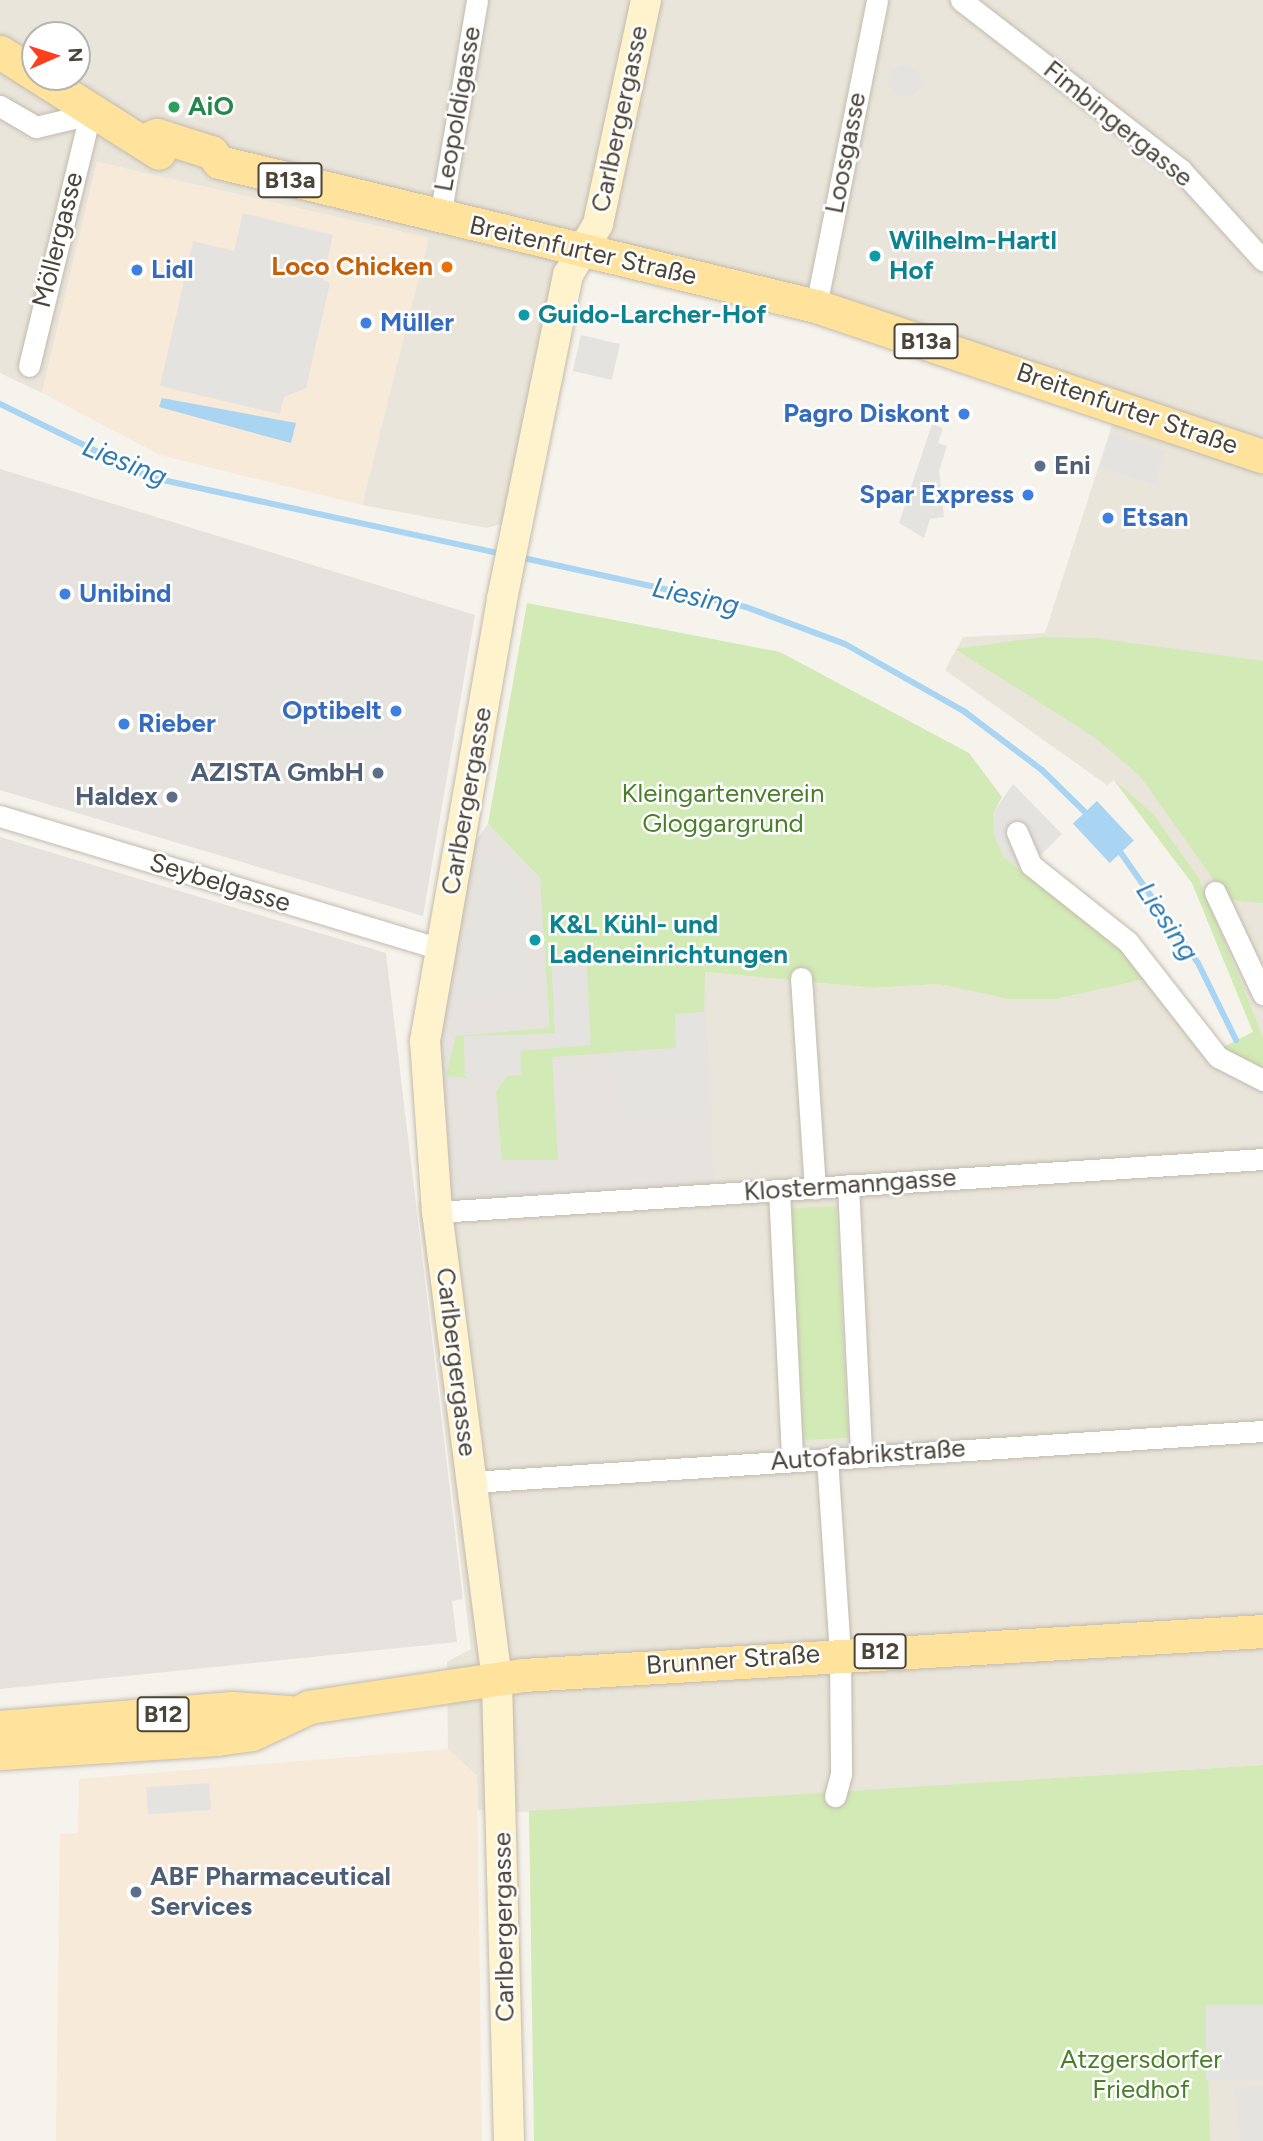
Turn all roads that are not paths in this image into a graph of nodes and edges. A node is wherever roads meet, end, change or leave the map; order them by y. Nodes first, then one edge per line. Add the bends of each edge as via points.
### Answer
1 (477, 0) edge
2 (646, 0) edge
3 (877, 0) edge
4 (961, 0) edge
5 (0, 52) edge
6 (0, 106) edge
7 (90, 114) junction
8 (440, 217) junction
9 (583, 250) junction
10 (1263, 260) edge
11 (816, 306) junction
12 (29, 366) dead end
13 (1263, 456) edge
14 (0, 817) edge
15 (1017, 832) dead end
16 (1215, 892) dead end
17 (440, 949) junction
18 (801, 978) dead end
19 (1263, 994) edge
20 (1263, 1080) edge
21 (1263, 1158) edge
22 (848, 1185) junction
23 (779, 1189) junction
24 (815, 1189) junction
25 (437, 1212) junction
26 (1263, 1431) edge
27 (861, 1455) junction
28 (827, 1458) junction
29 (792, 1460) junction
30 (472, 1482) junction
31 (1263, 1631) edge
32 (840, 1653) junction
33 (497, 1679) junction
34 (289, 1712) junction
35 (0, 1727) edge
36 (0, 1753) edge
37 (835, 1796) dead end
38 (509, 2141) edge

1 - 8 street, Leopoldigasse
2 - 9 main road, Carlbergergasse via 598,224
3 - 11 street, Loosgasse
4 - 10 street, Fimbingergasse via 1181,170
5 - 7 main road, Breitenfurter Straße / B13a
6 - 7 street via 36,127
7 - 8 main road, Breitenfurter Straße / B13a via 145,140 157,135 211,152 219,162
7 - 12 street, Möllergasse
8 - 9 main road, Breitenfurter Straße / B13a
9 - 11 main road, Breitenfurter Straße / B13a
9 - 17 main road, Carlbergergasse via 568,275 518,519
11 - 13 main road, Breitenfurter Straße / B13a
14 - 17 street, Seybelgasse
15 - 20 street via 1031,865 1128,942 1218,1057
16 - 19 street
17 - 25 main road, Carlbergergasse via 425,1041
18 - 24 street
21 - 22 street, Klostermanngasse
22 - 24 street, Klostermanngasse
22 - 27 street
23 - 24 street, Klostermanngasse
23 - 25 street, Klostermanngasse
23 - 29 street
25 - 30 main road, Carlbergergasse
26 - 27 street, Autofabrikstraße
27 - 28 street, Autofabrikstraße
28 - 29 street, Autofabrikstraße
28 - 32 street
29 - 30 street, Autofabrikstraße
30 - 33 main road, Carlbergergasse
31 - 32 main road, Brunner Straße / B12
32 - 33 main road, Brunner Straße / B12
32 - 37 street via 841,1774
33 - 34 main road, Brunner Straße / B12
33 - 38 main road, Carlbergergasse
34 - 35 main road, Brunner Straße / B12 via 232,1709
34 - 36 main road, Brunner Straße / B12 via 251,1734 217,1739

